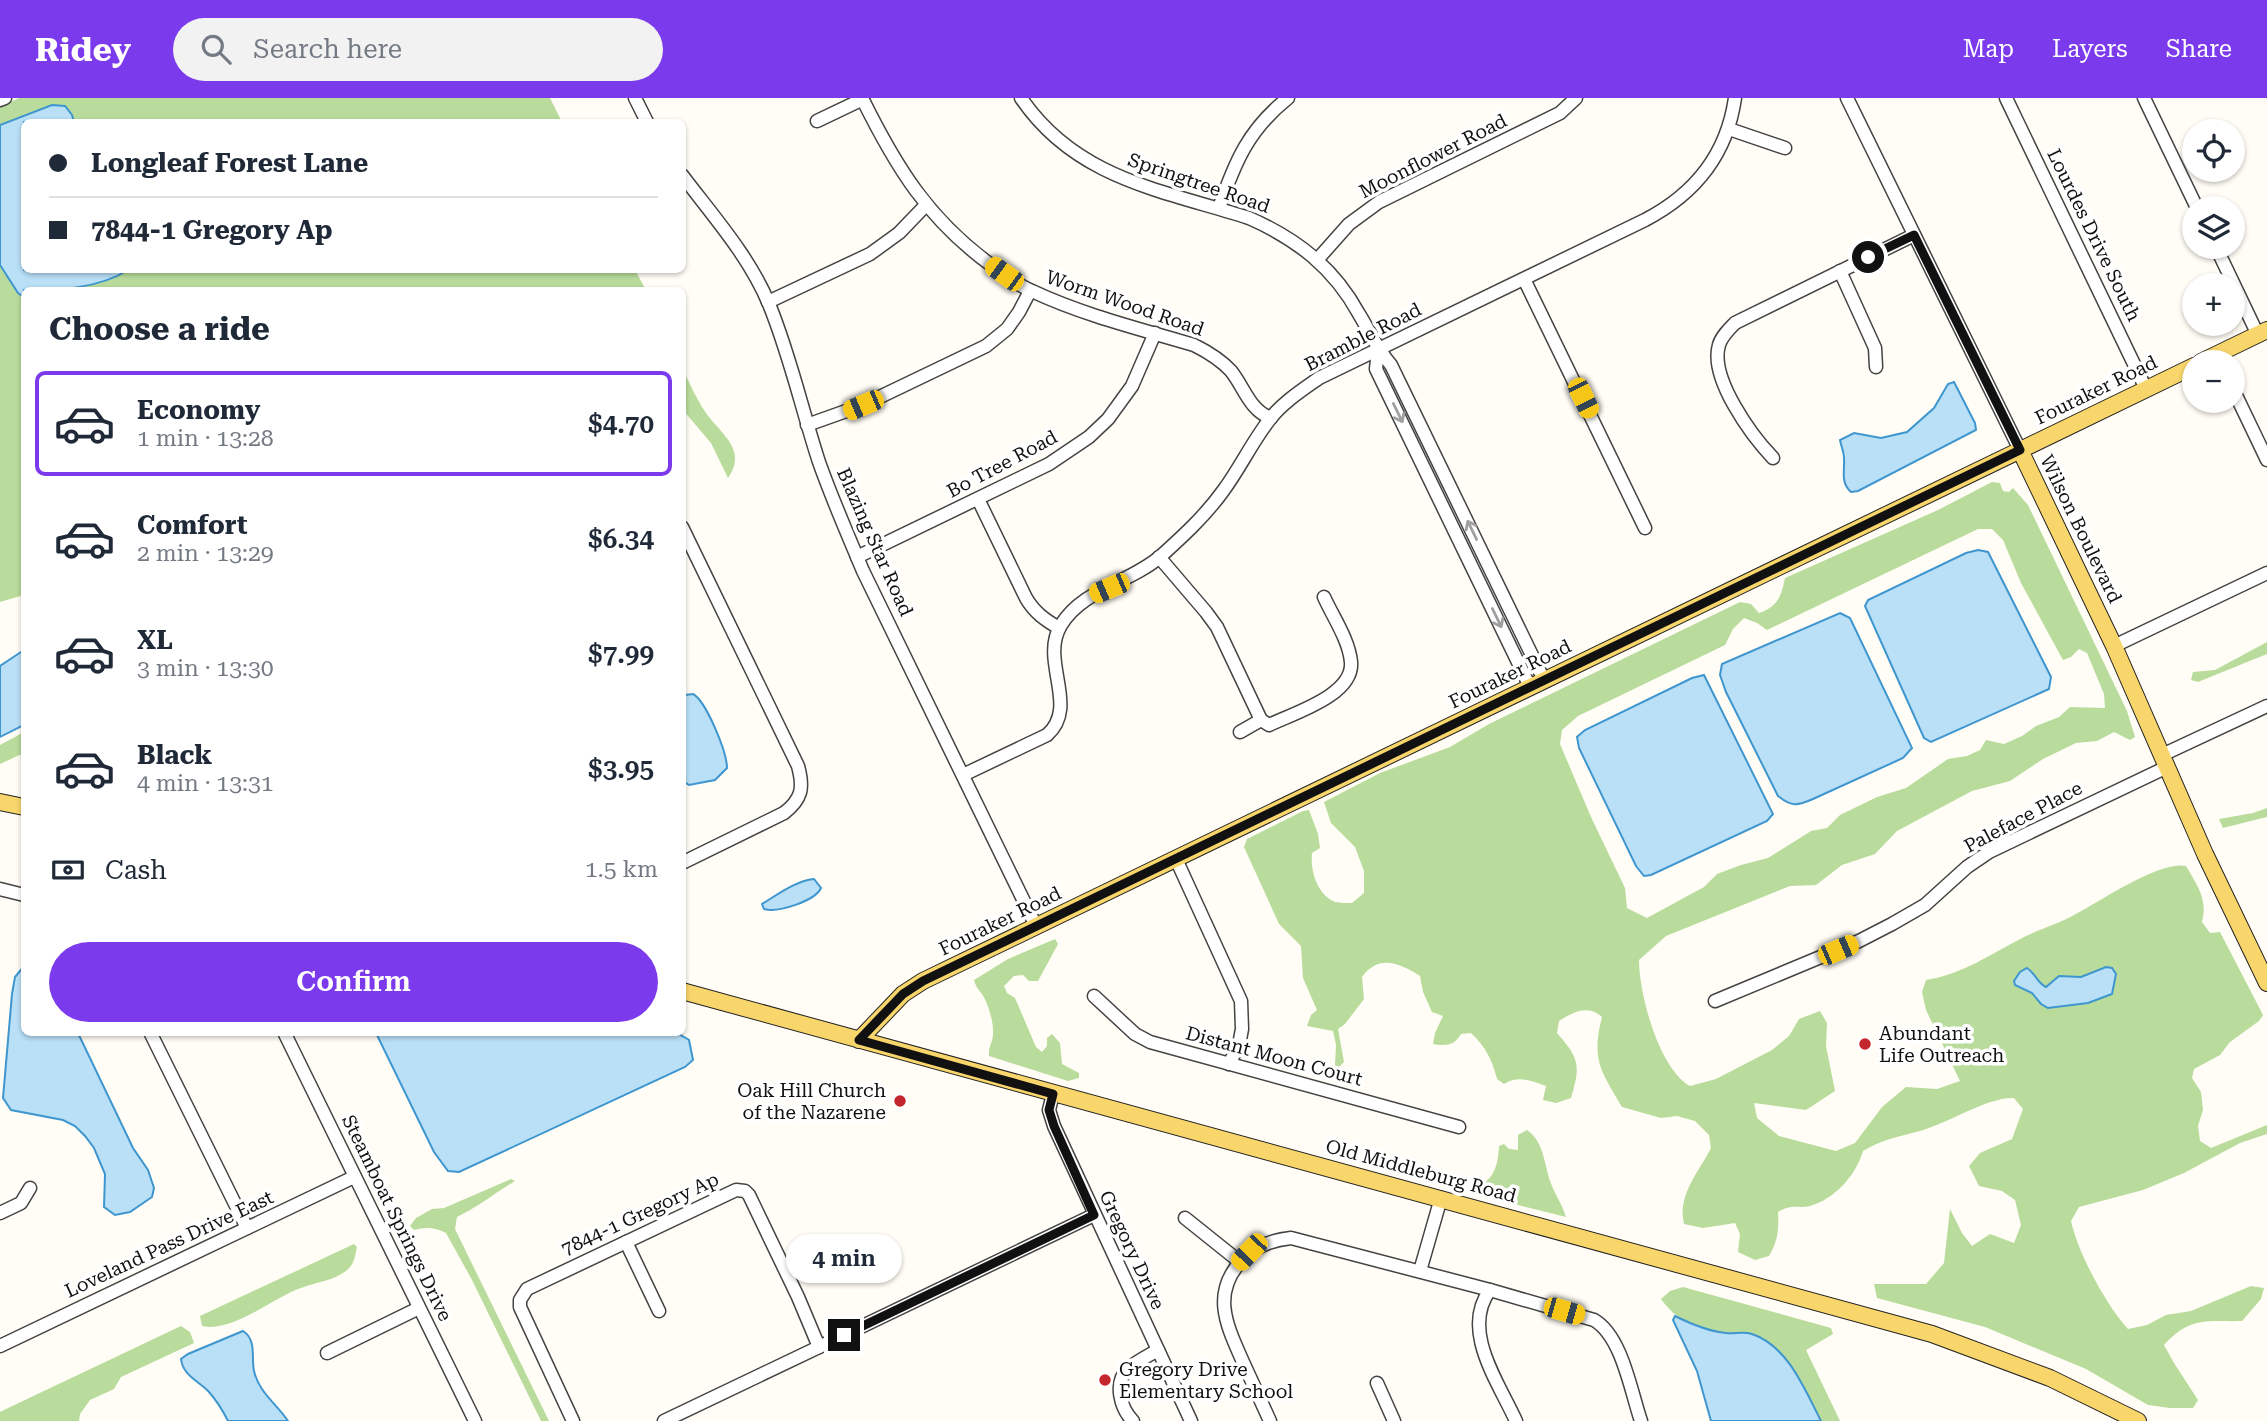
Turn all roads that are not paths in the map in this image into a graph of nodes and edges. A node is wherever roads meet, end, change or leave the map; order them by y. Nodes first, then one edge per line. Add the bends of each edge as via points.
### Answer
1 (5, 98) edge
2 (635, 98) edge
3 (1021, 98) edge
4 (1288, 98) edge
5 (1576, 98) edge
6 (1735, 98) edge
7 (1847, 98) edge
8 (2006, 98) edge
9 (2144, 98) edge
10 (863, 99) edge
11 (0, 100) edge
12 (646, 119) edge
13 (817, 121) dead end
14 (1729, 129) junction
15 (1785, 148) dead end
16 (686, 180) edge
17 (2191, 196) edge
18 (926, 205) junction
19 (1219, 208) junction
20 (1914, 235) junction
21 (2223, 259) edge
22 (1317, 260) junction
23 (1840, 271) junction
24 (1524, 279) junction
25 (1030, 291) junction
26 (768, 302) junction
27 (2263, 332) edge
28 (1155, 333) junction
29 (1378, 349) junction
30 (2233, 350) edge
31 (1876, 367) dead end
32 (2182, 372) edge
33 (2146, 389) junction
34 (2244, 413) edge
35 (1270, 418) junction
36 (807, 425) junction
37 (2020, 450) junction
38 (1773, 458) dead end
39 (2267, 460) edge
40 (978, 499) junction
41 (1644, 528) dead end
42 (686, 535) edge
43 (857, 557) junction
44 (1159, 557) junction
45 (2267, 573) edge
46 (1324, 597) dead end
47 (1059, 628) junction
48 (2114, 646) junction
49 (1537, 683) junction
50 (2267, 706) edge
51 (1261, 720) junction
52 (1240, 732) dead end
53 (2165, 761) junction
54 (963, 775) junction
55 (0, 802) edge
56 (21, 806) edge
57 (1176, 859) junction
58 (686, 861) edge
59 (0, 889) edge
60 (21, 894) edge
61 (1036, 926) junction
62 (2266, 981) edge
63 (686, 992) edge
64 (1094, 996) dead end
65 (1715, 1001) dead end
66 (151, 1036) edge
67 (286, 1036) edge
68 (859, 1040) junction
69 (1229, 1064) junction
70 (1053, 1094) junction
71 (1459, 1127) dead end
72 (354, 1177) junction
73 (30, 1188) dead end
74 (1441, 1198) junction
75 (0, 1213) edge
76 (1094, 1215) junction
77 (1185, 1218) dead end
78 (247, 1228) junction
79 (626, 1242) junction
80 (1240, 1262) junction
81 (1420, 1271) junction
82 (1490, 1290) junction
83 (419, 1308) junction
84 (659, 1311) dead end
85 (0, 1346) edge
86 (819, 1347) junction
87 (1158, 1350) junction
88 (327, 1353) dead end
89 (1377, 1383) dead end
90 (475, 1421) edge
91 (573, 1421) edge
92 (664, 1421) edge
93 (1133, 1421) edge
94 (1191, 1421) edge
95 (1270, 1421) edge
96 (1394, 1421) edge
97 (1516, 1421) edge
98 (1641, 1421) edge
99 (2138, 1421) edge

1 - 11 street
2 - 12 street
3 - 19 street, Springtree Road via 1051,136 1092,165
4 - 19 street via 1249,138 1233,166
5 - 22 street, Moonflower Road via 1560,113 1379,202 1349,225
6 - 14 street, Bramble Road
7 - 20 street, Wilson Boulevard
8 - 33 street, Lourdes Drive South
9 - 17 street
10 - 13 street
10 - 18 street, Worm Wood Road via 889,153
14 - 15 street
14 - 24 street, Bramble Road via 1708,167 1670,205
16 - 26 street, Blazing Star Road via 744,258
18 - 25 street, Worm Wood Road via 975,253
18 - 26 street via 870,254
19 - 22 street, Springtree Road via 1269,227
20 - 23 street
20 - 37 street, Wilson Boulevard
21 - 27 street
22 - 29 street, Springtree Road via 1346,292
23 - 31 street via 1875,348
23 - 38 street via 1735,323 1718,346 1717,364 1735,406
24 - 29 street, Bramble Road
24 - 41 street
25 - 28 street, Worm Wood Road
25 - 36 street via 1007,329 986,346 863,405
26 - 36 street, Blazing Star Road
27 - 30 main road
28 - 35 street, Worm Wood Road via 1218,358 1249,400
28 - 40 street, Bo Tree Road via 1132,386 1089,437 1049,464
29 - 35 street, Bramble Road via 1319,378
29 - 49 street, Springtree Road via 1391,365
32 - 33 main road, Fouraker Road
33 - 37 main road, Fouraker Road
34 - 39 street
35 - 44 street, Bramble Road via 1222,493
36 - 43 street, Blazing Star Road
37 - 48 main road, Wilson Boulevard
37 - 49 main road, Fouraker Road
40 - 43 street, Bo Tree Road
40 - 47 street via 1026,598
42 - 58 street via 803,782 802,793 784,813
43 - 54 street, Blazing Star Road
44 - 47 street, Bramble Road via 1128,579 1083,601
44 - 51 street via 1217,627
45 - 48 street
46 - 51 street via 1346,643 1351,662 1348,679 1334,694 1269,725
47 - 54 street via 1053,653 1061,711 1054,729
48 - 53 main road, Wilson Boulevard
49 - 57 main road, Fouraker Road
50 - 53 street, Paleface Place
51 - 52 street
53 - 62 main road, Wilson Boulevard
53 - 65 street, Paleface Place via 1989,852 1924,905 1892,924
54 - 61 street, Blazing Star Road
55 - 56 main road
57 - 61 main road, Fouraker Road
57 - 69 street via 1241,1000 1242,1029
59 - 60 street
61 - 68 main road, Fouraker Road via 923,981 895,1001
63 - 68 main road, Old Middleburg Road
64 - 69 street, Distant Moon Court via 1143,1039
66 - 78 street
67 - 72 street, Steamboat Springs Drive
68 - 70 main road, Old Middleburg Road
69 - 71 street, Distant Moon Court
70 - 74 main road, Old Middleburg Road
70 - 76 street, Gregory Drive via 1049,1110 1054,1126
72 - 78 street, Loveland Pass Drive East
72 - 83 street, Steamboat Springs Drive
73 - 75 street via 21,1203
74 - 81 street
74 - 99 main road, Old Middleburg Road via 1932,1334 2050,1378
76 - 86 street
76 - 87 street, Gregory Drive
77 - 80 street
78 - 85 street, Loveland Pass Drive East
79 - 84 street
79 - 86 street, 7844-1 Gregory Ap via 736,1190 745,1192
79 - 91 street, 7844-1 Gregory Ap via 527,1289 520,1300
80 - 81 street via 1263,1244 1291,1238
80 - 95 street via 1226,1288 1226,1320
81 - 82 street
82 - 97 street via 1479,1312 1480,1341
82 - 98 street via 1585,1317 1607,1330
83 - 88 street
83 - 90 street, Steamboat Springs Drive
86 - 92 street
87 - 93 street via 1126,1370 1122,1379 1120,1399
87 - 94 street, Gregory Drive
89 - 96 street

